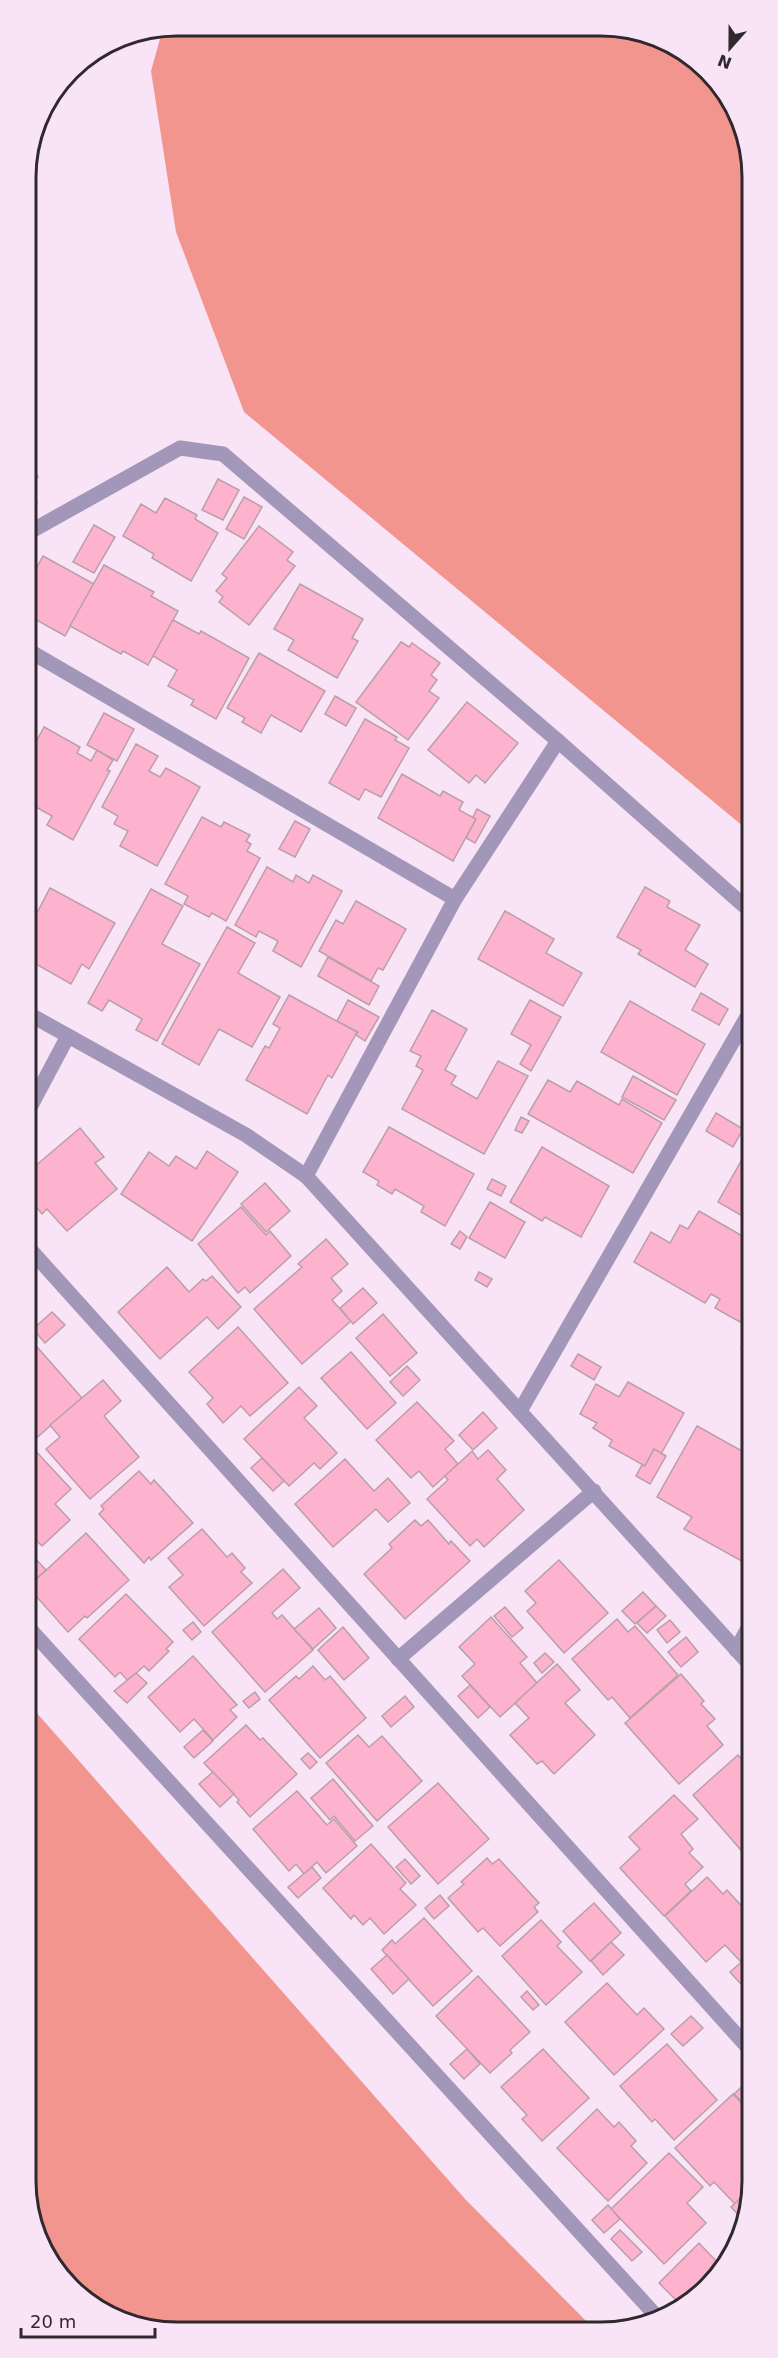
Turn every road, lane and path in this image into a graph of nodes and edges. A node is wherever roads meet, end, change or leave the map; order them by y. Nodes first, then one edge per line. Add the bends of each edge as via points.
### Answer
1 (36, 528) edge
2 (36, 655) edge
3 (558, 741) junction
4 (455, 899) junction
5 (742, 904) edge
6 (36, 1018) edge
7 (742, 1026) edge
8 (68, 1036) junction
9 (36, 1096) edge
10 (306, 1176) junction
11 (36, 1256) edge
12 (520, 1412) junction
13 (594, 1491) junction
14 (36, 1636) edge
15 (742, 1640) edge
16 (736, 1650) junction
17 (742, 1656) edge
18 (399, 1659) junction
19 (742, 2041) edge
20 (652, 2312) edge

1 - 3 street via 180,448 223,454
2 - 4 street
3 - 4 street
3 - 5 street
4 - 10 street
6 - 8 street
7 - 12 street
8 - 9 street
8 - 10 street via 246,1135
10 - 12 street
11 - 18 street
12 - 13 street
13 - 16 street
13 - 18 street
14 - 20 street
15 - 16 street
16 - 17 street
18 - 19 street

